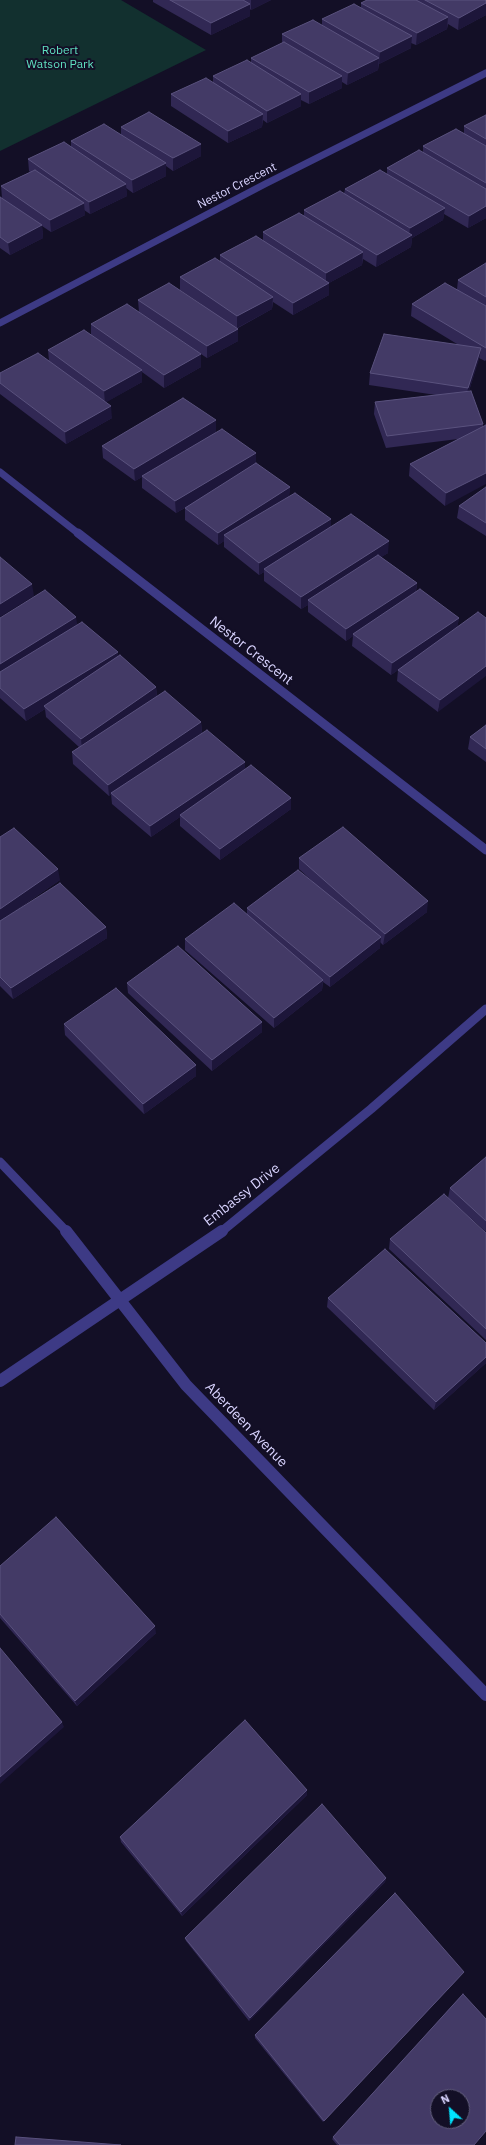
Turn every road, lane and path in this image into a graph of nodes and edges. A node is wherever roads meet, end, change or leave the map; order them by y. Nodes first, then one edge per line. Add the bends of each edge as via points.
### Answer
1 (486, 73) edge
2 (0, 323) edge
3 (0, 472) edge
4 (486, 850) edge
5 (486, 1009) edge
6 (0, 1162) edge
7 (120, 1300) junction
8 (0, 1381) edge
9 (486, 1696) edge

1 - 2 street, Nestor Crescent via 265,184
3 - 4 street, Nestor Crescent
5 - 7 street, Embassy Drive via 371,1109 222,1231
6 - 7 street, Aberdeen Avenue via 66,1231
7 - 8 street, Embassy Drive
7 - 9 street, Aberdeen Avenue via 186,1385

